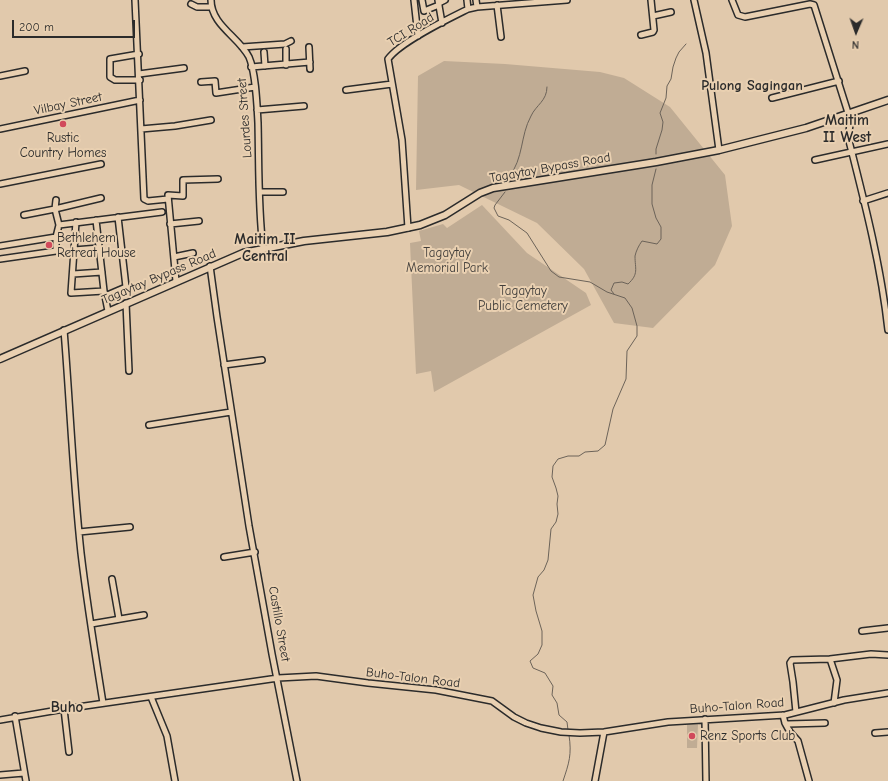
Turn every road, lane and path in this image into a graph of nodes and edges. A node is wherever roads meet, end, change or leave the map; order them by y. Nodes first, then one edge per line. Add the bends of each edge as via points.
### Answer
1 (135, 0) edge
2 (211, 0) edge
3 (414, 0) edge
4 (422, 0) edge
5 (445, 0) edge
6 (467, 0) edge
7 (476, 0) edge
8 (567, 0) edge
9 (651, 0) edge
10 (694, 0) edge
11 (732, 0) edge
12 (439, 3) edge
13 (191, 4) dead end
14 (497, 5) junction
15 (211, 7) junction
16 (477, 7) junction
17 (468, 9) junction
18 (671, 12) dead end
19 (652, 16) junction
20 (442, 23) junction
21 (641, 35) dead end
22 (418, 36) junction
23 (501, 37) dead end
24 (291, 41) dead end
25 (309, 46) dead end
26 (242, 48) junction
27 (286, 49) dead end
28 (264, 52) dead end
29 (138, 54) junction
30 (310, 62) junction
31 (286, 65) junction
32 (265, 66) junction
33 (251, 67) junction
34 (184, 68) dead end
35 (310, 69) dead end
36 (25, 71) dead end
37 (0, 76) edge
38 (140, 77) junction
39 (839, 81) junction
40 (201, 82) dead end
41 (392, 84) junction
42 (255, 87) junction
43 (346, 90) dead end
44 (772, 98) dead end
45 (140, 100) junction
46 (888, 100) edge
47 (304, 106) dead end
48 (257, 110) junction
49 (848, 114) junction
50 (211, 120) dead end
51 (0, 129) edge
52 (141, 129) junction
53 (888, 144) edge
54 (719, 150) junction
55 (852, 152) junction
56 (815, 160) dead end
57 (101, 164) dead end
58 (218, 179) dead end
59 (0, 184) edge
60 (260, 192) junction
61 (283, 192) dead end
62 (888, 193) edge
63 (101, 198) dead end
64 (168, 199) junction
65 (56, 200) dead end
66 (863, 200) junction
67 (55, 209) junction
68 (162, 212) dead end
69 (24, 216) dead end
70 (118, 217) junction
71 (96, 220) junction
72 (199, 221) dead end
73 (76, 222) junction
74 (170, 224) junction
75 (60, 225) junction
76 (408, 228) junction
77 (56, 237) junction
78 (0, 246) edge
79 (99, 248) junction
80 (263, 248) junction
81 (74, 250) junction
82 (193, 253) dead end
83 (174, 257) junction
84 (0, 259) edge
85 (210, 266) junction
86 (102, 272) junction
87 (73, 274) junction
88 (176, 281) junction
89 (104, 293) junction
90 (126, 303) junction
91 (108, 311) junction
92 (64, 330) junction
93 (888, 330) edge
94 (0, 359) edge
95 (262, 360) dead end
96 (224, 365) junction
97 (129, 371) dead end
98 (231, 412) junction
99 (149, 425) dead end
100 (130, 527) dead end
101 (79, 532) junction
102 (255, 552) junction
103 (224, 557) dead end
104 (112, 579) dead end
105 (144, 615) dead end
106 (118, 619) junction
107 (90, 624) junction
108 (888, 628) edge
109 (862, 631) dead end
110 (888, 655) edge
111 (830, 659) junction
112 (278, 678) junction
113 (888, 693) edge
114 (151, 697) junction
115 (103, 703) junction
116 (834, 703) junction
117 (64, 709) junction
118 (796, 712) junction
119 (782, 715) junction
120 (15, 716) junction
121 (706, 719) junction
122 (0, 720) edge
123 (785, 722) junction
124 (825, 723) dead end
125 (604, 732) junction
126 (875, 732) dead end
127 (888, 732) edge
128 (70, 752) dead end
129 (24, 773) junction
130 (0, 776) edge
131 (26, 781) edge
132 (175, 781) edge
133 (298, 781) edge
134 (595, 781) edge
135 (706, 781) edge
136 (809, 781) edge

1 - 29 street
2 - 15 street
3 - 22 street
4 - 12 street via 424,11
5 - 12 street
6 - 17 street
7 - 16 street
8 - 14 street, TCI Road
9 - 19 street
10 - 54 street via 705,46
11 - 39 street via 738,15 745,17 812,4
12 - 20 street
13 - 15 street via 197,7
14 - 16 street, TCI Road
14 - 23 street
15 - 26 street, Lourdes Street via 218,20
16 - 17 street, TCI Road
17 - 20 street, TCI Road
18 - 19 street
19 - 21 street via 653,32
20 - 22 street, TCI Road
22 - 41 street, TCI Road via 388,58
24 - 26 street via 285,44
25 - 30 street
26 - 33 street, Lourdes Street via 249,57
27 - 31 street
28 - 32 street
29 - 38 street
29 - 38 street via 110,59 110,77 115,80
30 - 31 street
30 - 35 street
31 - 32 street
32 - 33 street
33 - 42 street, Lourdes Street
34 - 38 street
36 - 37 street
38 - 45 street
39 - 44 street
39 - 49 street
40 - 42 street via 215,81 216,92
41 - 43 street
41 - 76 street, TCI Road via 402,140
42 - 48 street, Lourdes Street
45 - 51 street, Vilbay Street
45 - 52 street
46 - 49 main road, Tagaytay Bypass Road
47 - 48 street
48 - 60 street, Lourdes Street
49 - 54 main road, Tagaytay Bypass Road via 788,134
49 - 55 street via 848,137
50 - 52 street
52 - 64 street via 144,199
53 - 55 street
54 - 76 main road, Tagaytay Bypass Road via 493,188 480,193 445,215
55 - 56 street
55 - 66 street
57 - 59 street
58 - 64 street via 183,180 183,196 168,195
60 - 61 street
60 - 80 street, Lourdes Street
62 - 66 street
63 - 67 street
64 - 74 street
65 - 67 street
66 - 93 street
67 - 69 street
67 - 75 street
68 - 70 street
70 - 71 street
70 - 89 street via 126,287
71 - 73 street
71 - 79 street
72 - 74 street
73 - 75 street
73 - 81 street
74 - 83 street
75 - 77 street
76 - 80 main road, Tagaytay Bypass Road
77 - 78 street
77 - 84 street via 56,251
79 - 81 street
79 - 86 street
80 - 85 main road, Tagaytay Bypass Road
81 - 87 street
82 - 83 street
83 - 88 street
85 - 88 main road, Tagaytay Bypass Road
85 - 96 street, Castillo Street
86 - 87 street
86 - 89 street
87 - 89 street via 71,293
88 - 90 main road, Tagaytay Bypass Road
89 - 91 street
90 - 91 main road, Tagaytay Bypass Road
90 - 97 street
91 - 92 main road, Tagaytay Bypass Road
92 - 94 main road, Tagaytay Bypass Road
92 - 101 street
95 - 96 street
96 - 98 street, Castillo Street
98 - 99 street
98 - 102 street, Castillo Street
100 - 101 street
101 - 107 street
102 - 103 street
102 - 112 street, Castillo Street
104 - 106 street
105 - 106 street
106 - 107 street
107 - 115 street
108 - 109 street
110 - 111 street via 871,654
111 - 116 street via 837,680
111 - 118 street via 790,661
112 - 114 street, Buho-Talon Road
112 - 125 street, Buho-Talon Road via 316,676 436,690 492,701 514,717 541,728 561,732
112 - 133 street, Castillo Street
113 - 116 street, Buho-Talon Road
114 - 115 street, Buho-Talon Road
114 - 132 street via 167,736
115 - 117 street, Buho-Talon Road
116 - 118 street, Buho-Talon Road
117 - 120 street, Buho-Talon Road
117 - 128 street
118 - 119 street, Buho-Talon Road
119 - 121 street, Buho-Talon Road
119 - 123 street
120 - 122 street, Buho-Talon Road
120 - 129 street
121 - 125 street, Buho-Talon Road
121 - 135 street
123 - 124 street
123 - 136 street via 798,741
125 - 134 street
126 - 127 street
129 - 130 street
129 - 131 street

